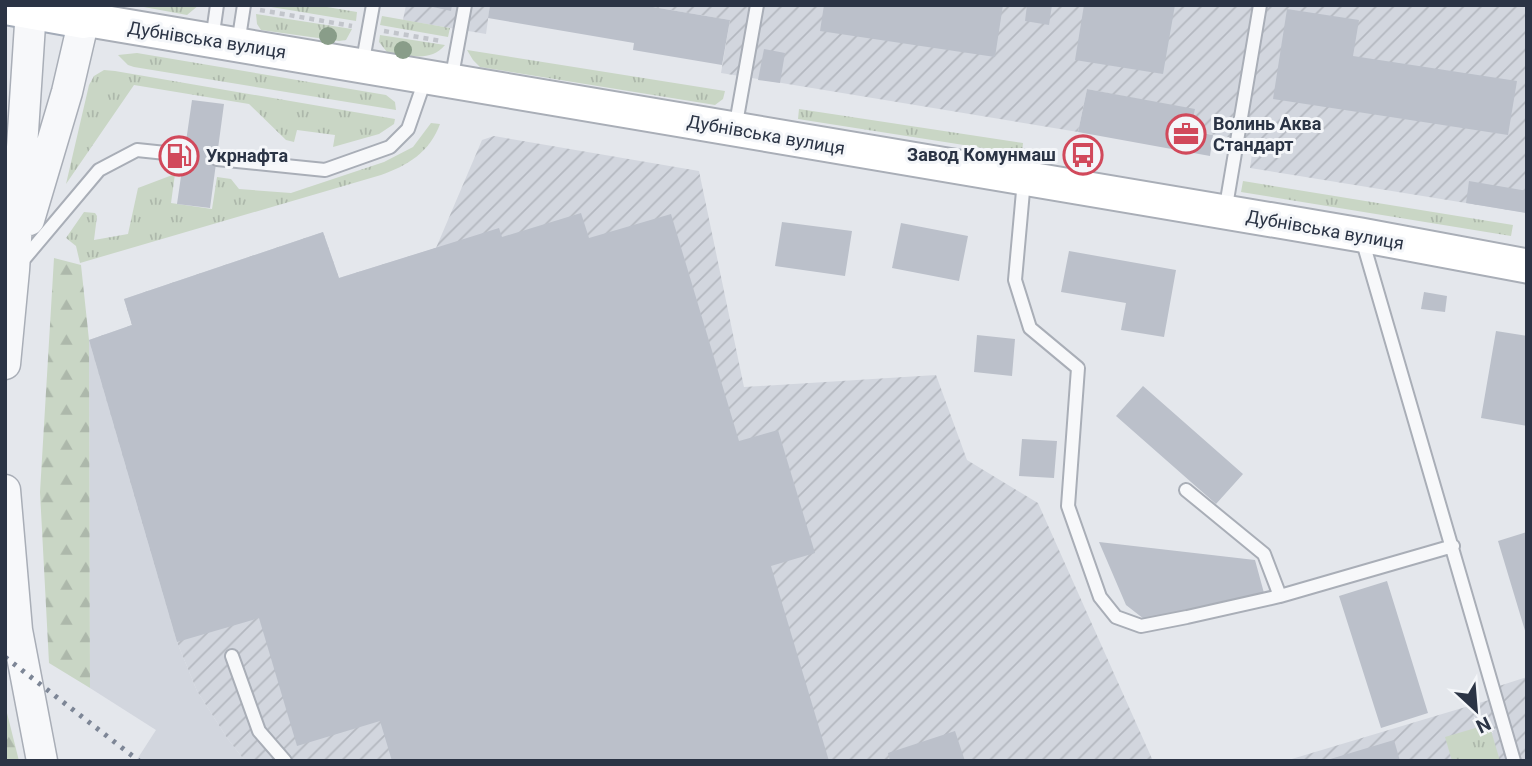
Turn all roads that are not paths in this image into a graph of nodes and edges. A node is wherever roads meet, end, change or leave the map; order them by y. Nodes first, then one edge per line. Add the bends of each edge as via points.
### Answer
1 (217, 5) edge
2 (373, 5) edge
3 (465, 5) edge
4 (757, 5) edge
5 (1260, 5) edge
6 (244, 6) edge
7 (23, 7) edge
8 (86, 12) edge
9 (225, 42) junction
10 (362, 66) junction
11 (439, 79) junction
12 (735, 130) junction
13 (185, 156) dead end
14 (217, 159) dead end
15 (1024, 179) junction
16 (1225, 213) junction
17 (1361, 235) junction
18 (1527, 266) edge
19 (14, 270) junction
20 (5, 365) edge
21 (5, 490) edge
22 (1186, 490) dead end
23 (1453, 546) junction
24 (1280, 596) junction
25 (232, 656) dead end
26 (42, 761) edge
27 (285, 761) edge
28 (1514, 761) edge

1 - 9 lane
2 - 10 lane
3 - 11 lane via 458,44
4 - 12 lane
5 - 16 lane
6 - 9 lane
7 - 8 main road, Дубнівська вулиця
7 - 19 street
8 - 9 main road, Дубнівська вулиця
8 - 19 street
9 - 10 main road, Дубнівська вулиця
10 - 11 main road, Дубнівська вулиця
11 - 12 main road, Дубнівська вулиця
11 - 14 lane via 408,129 390,147 325,170
12 - 15 main road, Дубнівська вулиця
13 - 19 lane via 137,150 99,170
15 - 16 main road, Дубнівська вулиця
15 - 24 lane via 1016,279 1030,328 1078,368 1068,506 1100,597 1116,617 1141,626
16 - 17 main road, Дубнівська вулиця
17 - 18 main road, Дубнівська вулиця
17 - 23 lane
19 - 20 street
21 - 26 street via 17,629
22 - 24 lane via 1264,554
23 - 24 lane
23 - 28 lane
25 - 27 lane via 259,731

